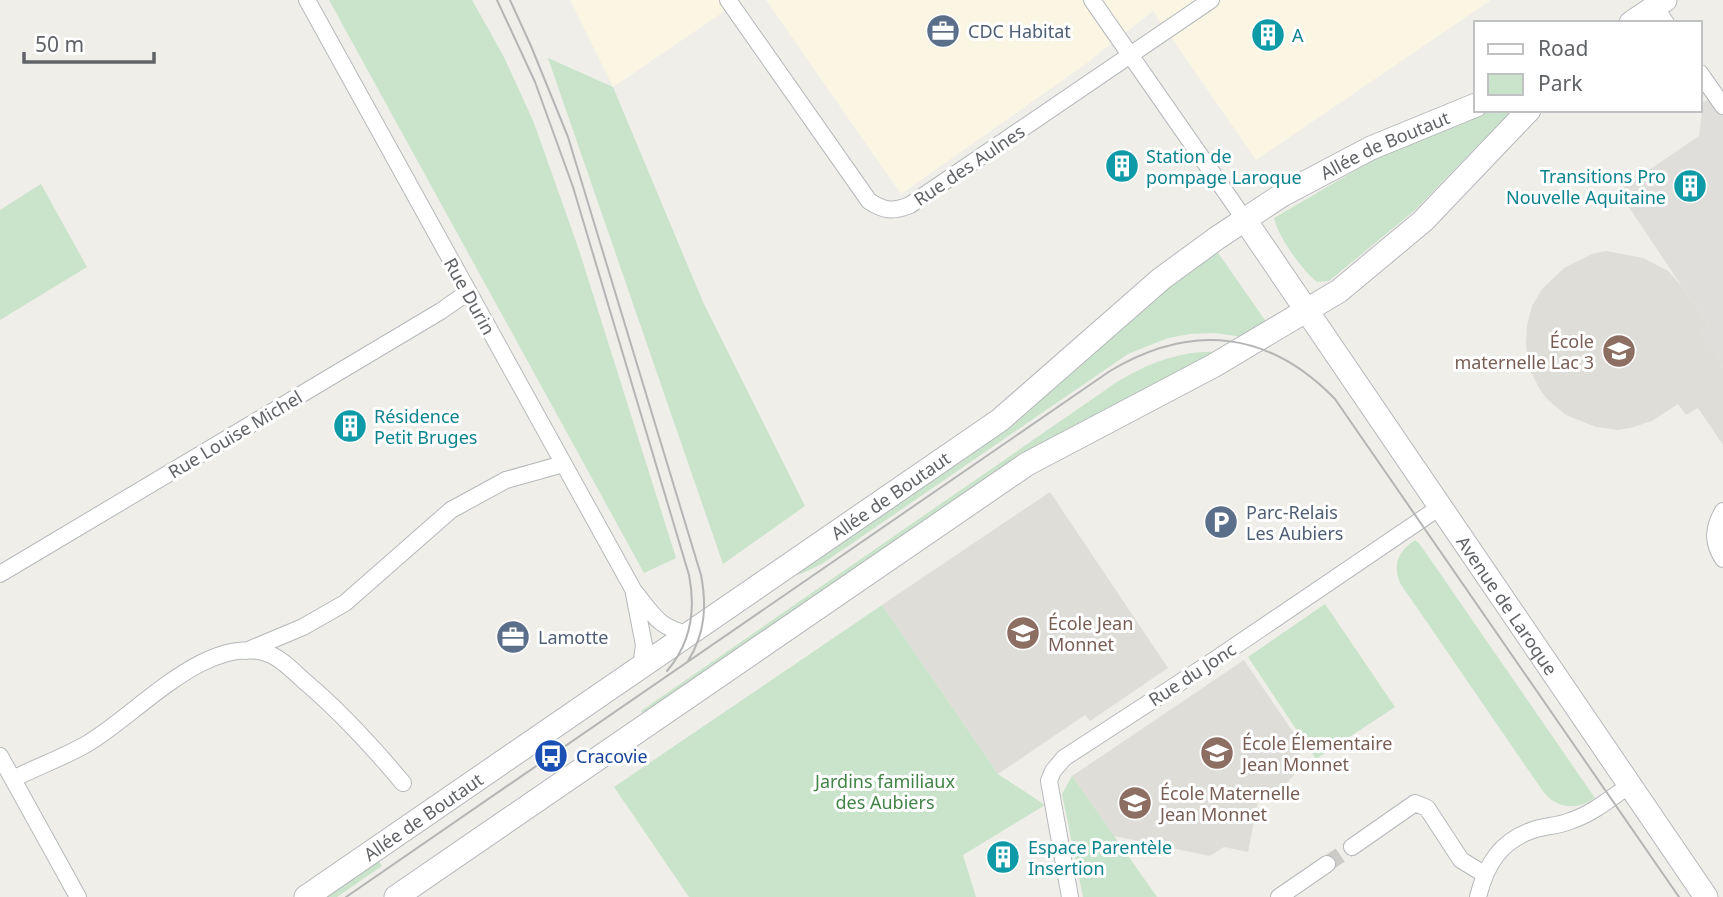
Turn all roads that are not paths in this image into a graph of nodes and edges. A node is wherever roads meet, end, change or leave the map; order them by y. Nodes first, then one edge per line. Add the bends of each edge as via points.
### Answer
1 (307, 0) edge
2 (728, 0) edge
3 (1091, 0) edge
4 (1211, 0) edge
5 (1662, 10) edge
6 (1636, 21) edge
7 (1130, 55) junction
8 (1702, 76) edge
9 (1723, 106) edge
10 (1474, 107) edge
11 (1527, 112) edge
12 (1245, 220) junction
13 (468, 292) junction
14 (1307, 312) junction
15 (563, 464) junction
16 (1440, 507) junction
17 (1723, 511) edge
18 (1723, 559) edge
19 (0, 574) edge
20 (634, 591) junction
21 (688, 634) junction
22 (243, 652) junction
23 (641, 667) junction
24 (0, 757) edge
25 (13, 779) junction
26 (403, 783) dead end
27 (1630, 785) junction
28 (1352, 847) tunnel mouth
29 (1327, 864) tunnel mouth
30 (1484, 874) junction
31 (78, 897) edge
32 (306, 897) edge
33 (396, 897) edge
34 (1070, 897) edge
35 (1279, 897) edge
36 (1478, 897) edge
37 (1706, 897) edge

1 - 13 street, Rue Durin
2 - 7 street, Rue des Aulnes via 869,201 882,210 897,211 910,205
3 - 7 street
4 - 7 street
5 - 6 main road
7 - 12 street
8 - 9 street
10 - 12 main road, Allée de Boutaut via 1371,148
11 - 14 main road via 1423,221
12 - 14 main road, Avenue de Laroque
12 - 21 main road, Allée de Boutaut via 1161,279 1000,420
13 - 15 street, Rue Durin
13 - 19 street, Rue Louise Michel
14 - 16 main road, Avenue de Laroque
14 - 33 main road via 1027,464
15 - 20 street, Rue Durin
15 - 22 street via 506,480 451,510 345,603
16 - 27 main road, Avenue de Laroque
16 - 34 street, Rue du Jonc via 1064,758 1049,781
17 - 18 street via 1714,536
20 - 21 street, Rue Durin via 661,624
20 - 23 street, Rue Durin via 643,636
21 - 23 main road, Allée de Boutaut
22 - 25 street via 194,665 86,744
22 - 26 street via 268,654 282,662 333,705
23 - 32 main road, Allée de Boutaut
24 - 25 street
25 - 31 street
27 - 30 street via 1570,822 1518,836 1498,851
27 - 37 main road, Avenue de Laroque
28 - 30 street via 1415,803 1427,808 1461,860
29 - 35 street
30 - 36 street

